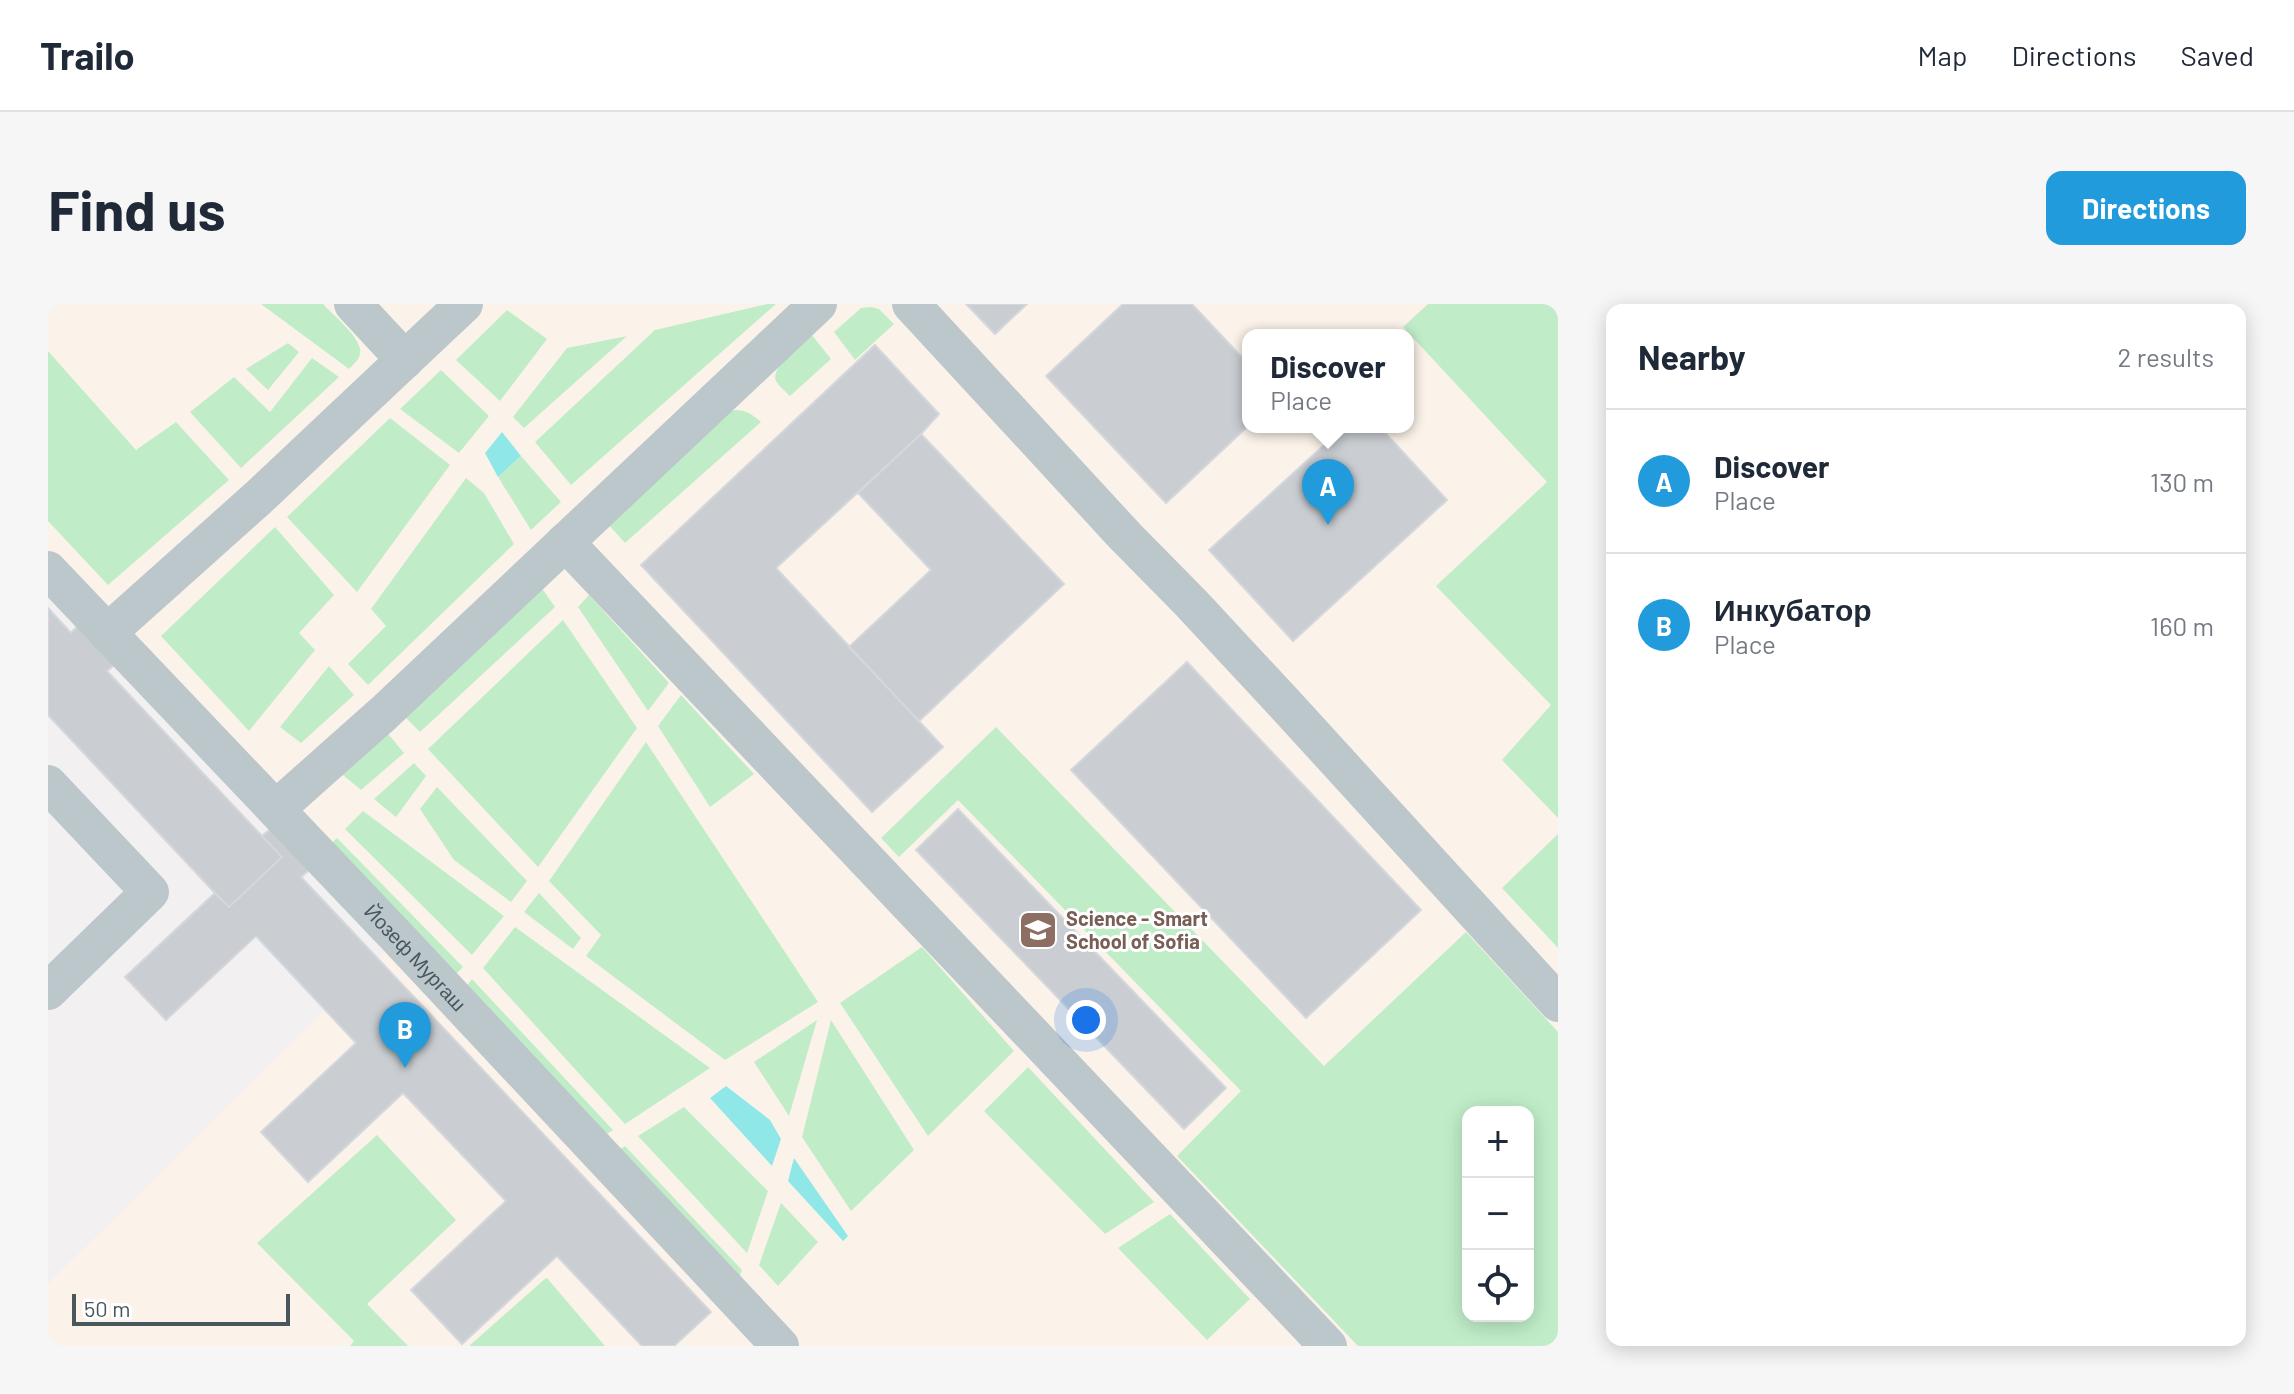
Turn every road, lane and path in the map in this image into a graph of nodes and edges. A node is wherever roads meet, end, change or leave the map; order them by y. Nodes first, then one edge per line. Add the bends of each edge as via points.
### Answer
1 (353, 304) edge
2 (464, 304) edge
3 (818, 304) edge
4 (911, 304) edge
5 (405, 360) junction
6 (565, 542) junction
7 (48, 570) edge
8 (107, 633) junction
9 (48, 784) edge
10 (276, 809) junction
11 (48, 991) edge
12 (1558, 1003) edge
13 (780, 1346) edge
14 (1328, 1346) edge

1 - 5 lane
2 - 5 lane
3 - 6 lane
4 - 12 lane
5 - 8 lane
6 - 10 lane
6 - 14 lane
7 - 8 lane, Йозеф Мургаш
8 - 10 lane, Йозеф Мургаш
9 - 11 lane via 150,892
10 - 13 lane, Йозеф Мургаш

